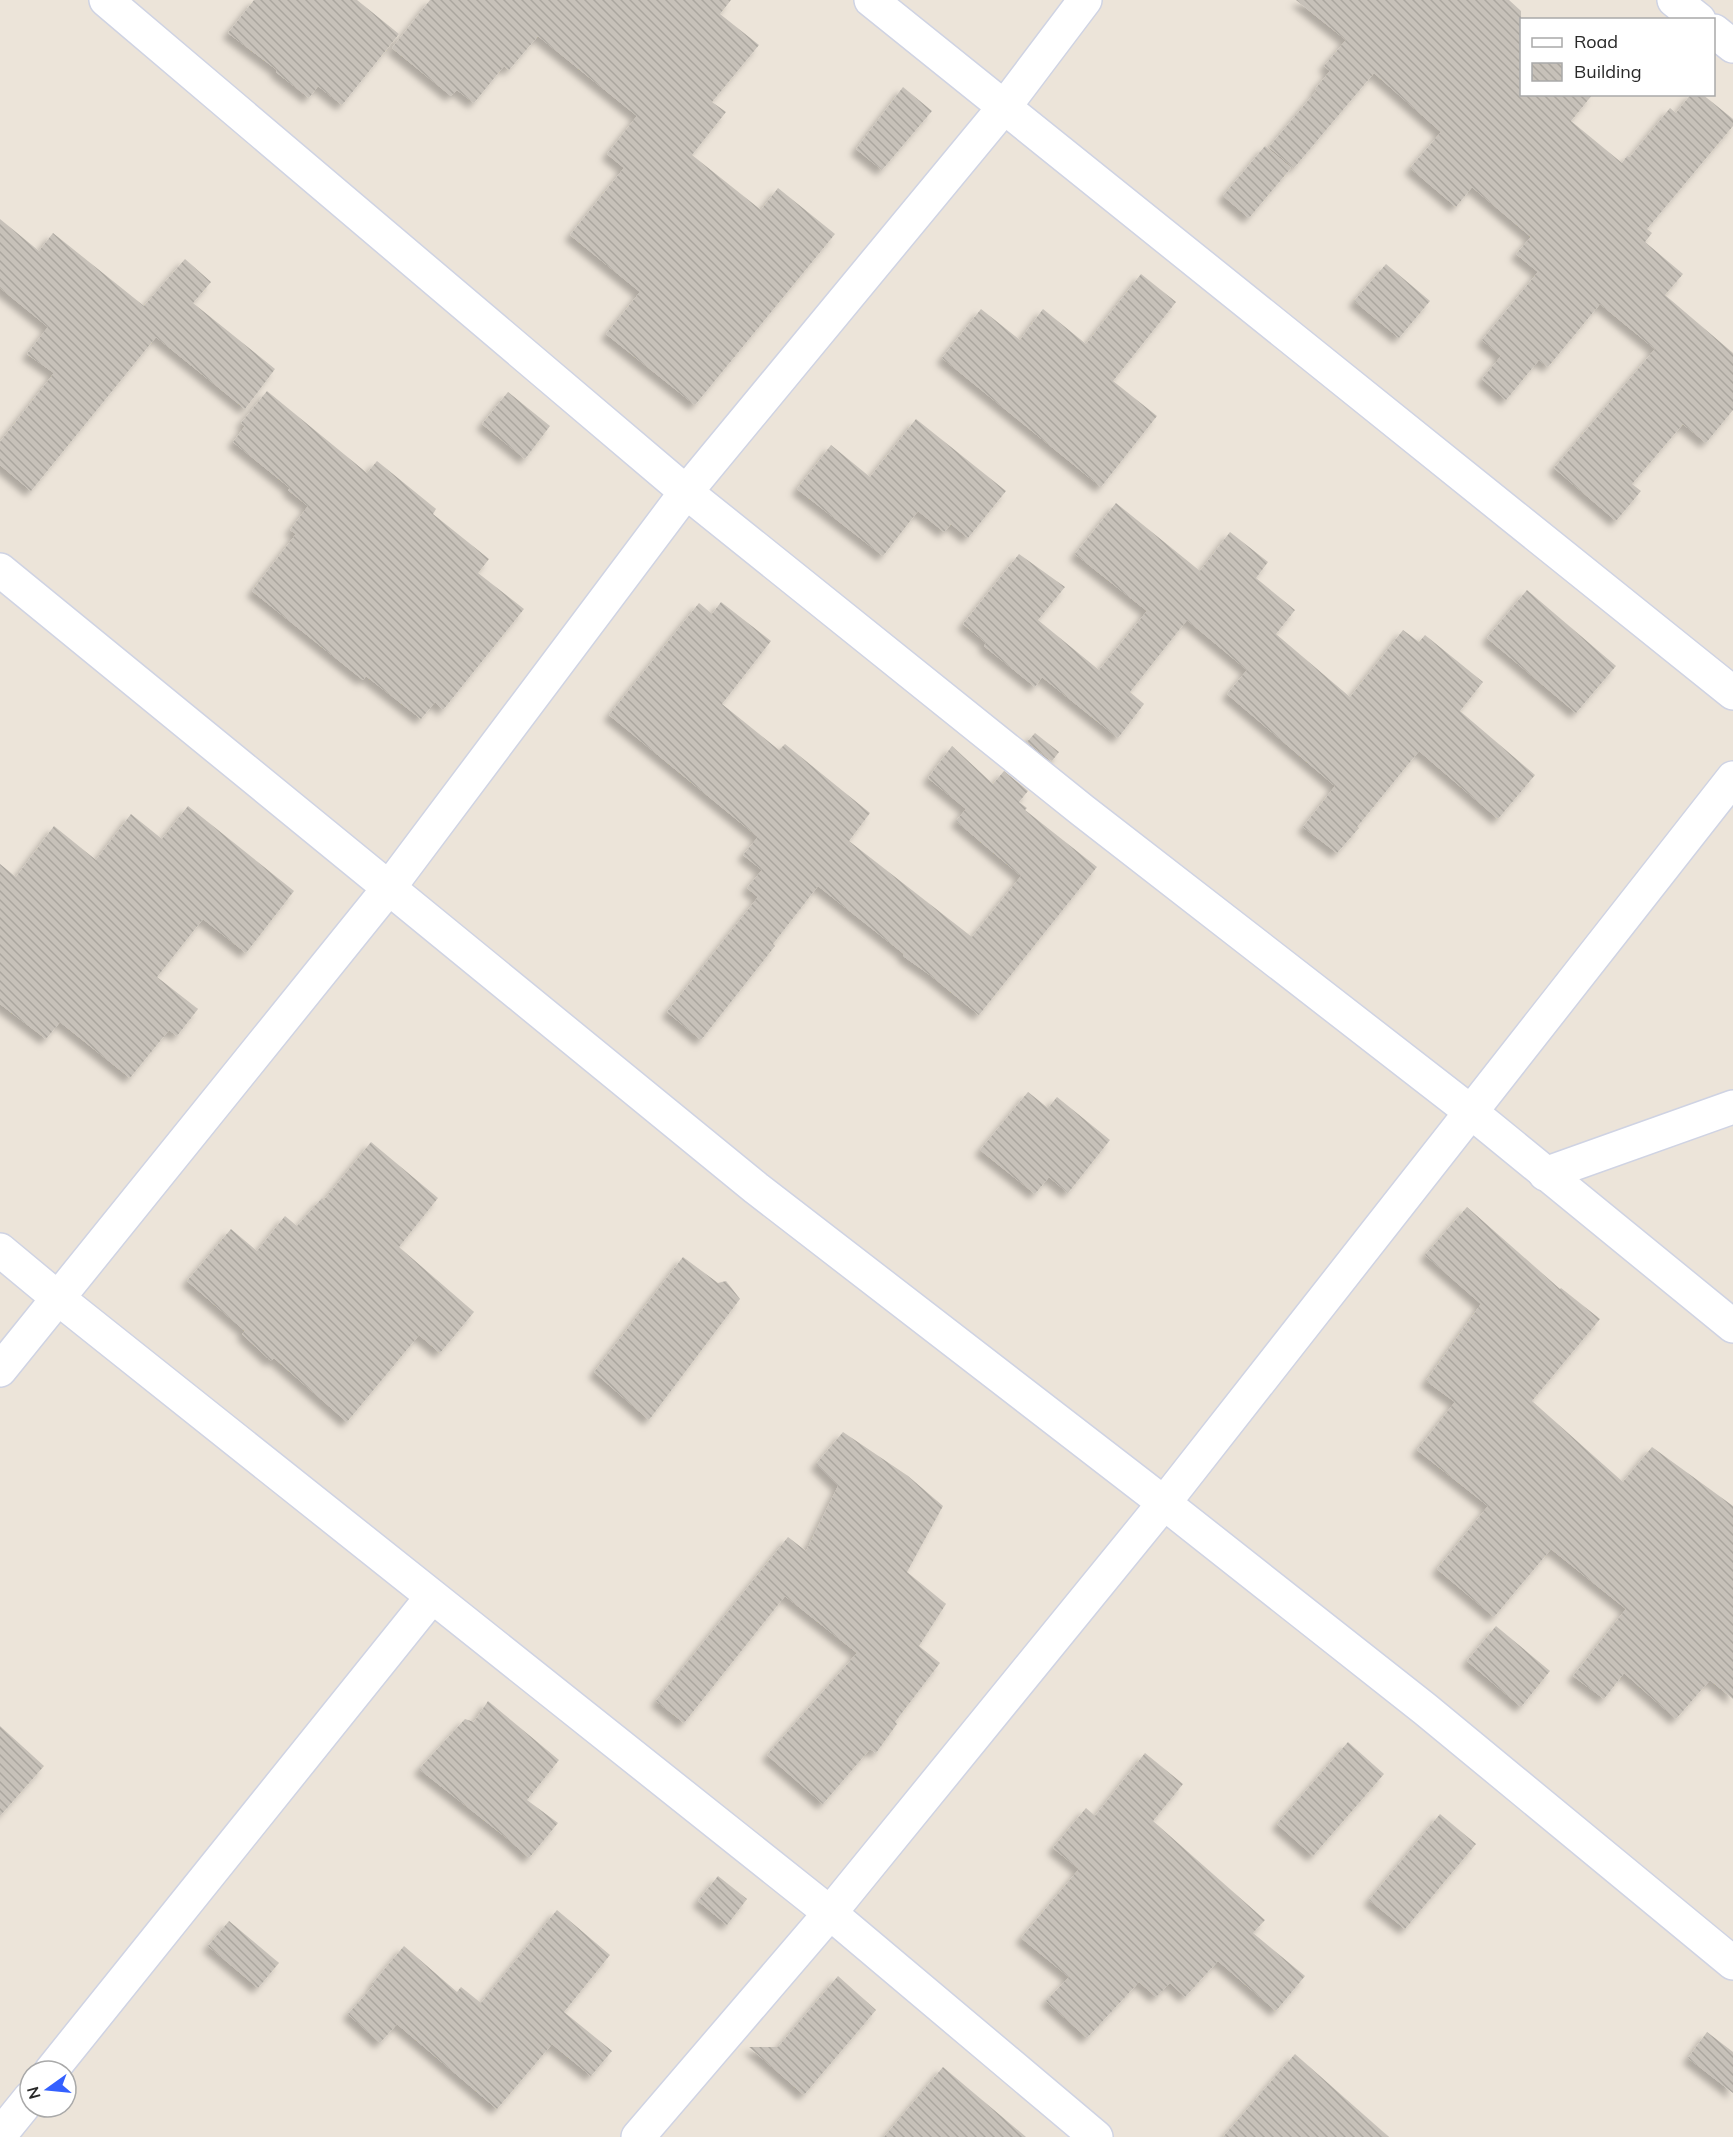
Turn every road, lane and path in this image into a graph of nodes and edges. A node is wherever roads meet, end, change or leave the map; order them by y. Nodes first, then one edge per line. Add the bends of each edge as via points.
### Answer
1 (106, 0) edge
2 (871, 0) edge
3 (1085, 0) edge
4 (1674, 0) edge
5 (1696, 18) edge
6 (1715, 32) edge
7 (1733, 46) edge
8 (1005, 106) junction
9 (686, 492) junction
10 (0, 570) edge
11 (1733, 693) edge
12 (1733, 778) edge
13 (388, 889) junction
14 (1733, 1107) edge
15 (1471, 1112) junction
16 (1545, 1174) junction
17 (0, 1250) edge
18 (59, 1299) junction
19 (1733, 1326) edge
20 (0, 1370) edge
21 (1164, 1503) junction
22 (432, 1598) junction
23 (830, 1913) junction
24 (1733, 1963) edge
25 (61, 2059) edge
26 (18, 2113) edge
27 (0, 2135) edge
28 (638, 2137) edge
29 (1096, 2137) edge

1 - 9 street
2 - 8 street
3 - 8 street
4 - 5 street
6 - 7 street
8 - 9 street
8 - 11 street
9 - 13 street
9 - 15 street via 1082,810
10 - 13 street
12 - 15 street
13 - 18 street
13 - 21 street via 756,1188
14 - 16 street
15 - 16 street
15 - 21 street
16 - 19 street
17 - 18 street
18 - 20 street
18 - 22 street
21 - 23 street
21 - 24 street via 1434,1717
22 - 23 street
22 - 25 street
23 - 28 street
23 - 29 street
26 - 27 street

